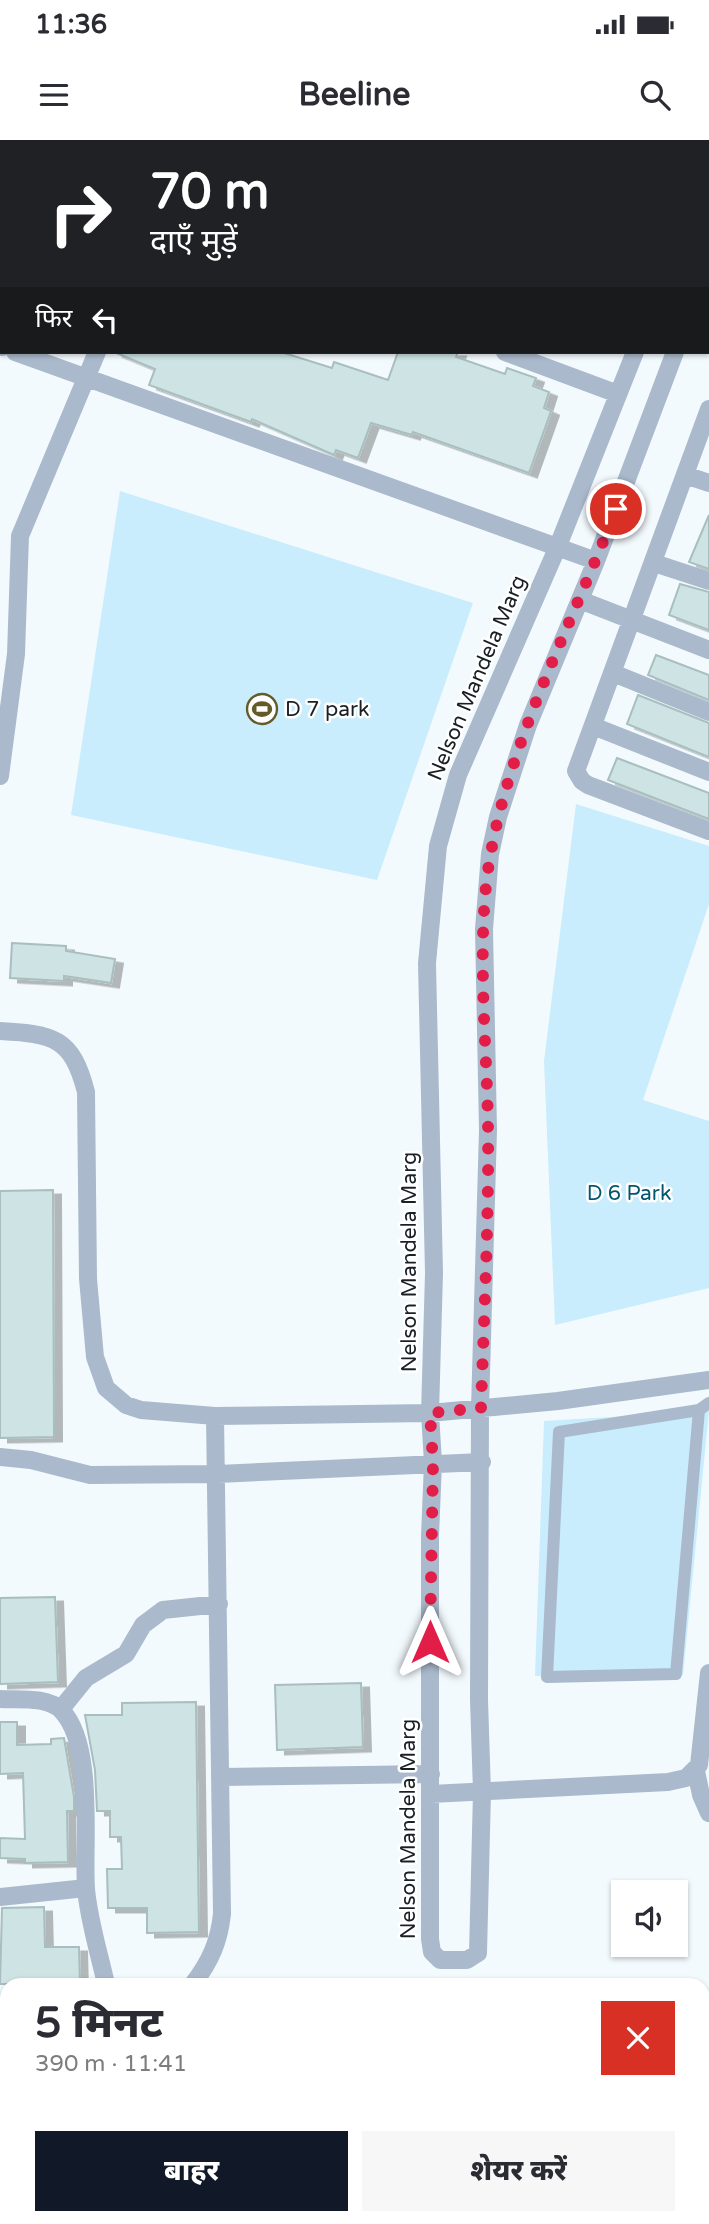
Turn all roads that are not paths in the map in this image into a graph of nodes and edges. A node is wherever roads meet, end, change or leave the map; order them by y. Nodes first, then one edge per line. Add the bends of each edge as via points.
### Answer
1 (20, 354) edge
2 (96, 354) edge
3 (510, 354) edge
4 (634, 354) edge
5 (674, 354) edge
6 (86, 379) junction
7 (618, 394) junction
8 (709, 409) edge
9 (685, 475) junction
10 (709, 483) edge
11 (558, 545) junction
12 (8, 561) edge
13 (596, 561) junction
14 (654, 563) junction
15 (709, 581) edge
16 (580, 600) junction
17 (632, 622) junction
18 (709, 650) edge
19 (613, 673) junction
20 (709, 712) edge
21 (593, 726) junction
22 (3, 740) edge
23 (709, 772) edge
24 (0, 776) edge
25 (709, 831) edge
26 (0, 1031) edge
27 (709, 1380) edge
28 (704, 1407) edge
29 (481, 1408) junction
30 (430, 1413) junction
31 (215, 1416) junction
32 (0, 1457) edge
33 (482, 1462) junction
34 (433, 1463) junction
35 (218, 1474) junction
36 (219, 1604) junction
37 (709, 1673) edge
38 (0, 1699) edge
39 (61, 1709) junction
40 (696, 1771) junction
41 (431, 1774) junction
42 (221, 1777) junction
43 (482, 1792) junction
44 (431, 1794) junction
45 (709, 1813) edge
46 (86, 1888) junction
47 (0, 1897) edge
48 (105, 1978) edge
49 (197, 1978) edge

1 - 6 street
2 - 6 street
3 - 7 street
4 - 7 street, Nelson Mandela Marg
5 - 13 street, Nelson Mandela Marg
6 - 11 street
6 - 12 street
7 - 11 street, Nelson Mandela Marg
8 - 9 street
9 - 10 street
9 - 14 street
11 - 13 street
11 - 30 street, Nelson Mandela Marg via 458,775 436,857 427,963 433,1156
12 - 22 street via 16,654
13 - 16 street, Nelson Mandela Marg
14 - 15 street
14 - 17 street
16 - 17 street
16 - 29 street, Nelson Mandela Marg via 524,738 490,854 484,929 488,1130
17 - 18 street
17 - 19 street
19 - 20 street
19 - 21 street
21 - 23 street
21 - 25 street via 577,766 582,781
22 - 24 street
26 - 31 street via 32,1033 54,1041 74,1055 80,1068 86,1092 88,1279 100,1379 115,1397 141,1410
27 - 29 street
28 - 28 street via 559,1432 547,1677 676,1674
29 - 30 street
29 - 33 street, Nelson Mandela Marg
30 - 31 street
30 - 34 street, Nelson Mandela Marg
31 - 35 street
32 - 35 street via 90,1475
33 - 34 street
33 - 43 street, Nelson Mandela Marg
34 - 35 street
34 - 41 street, Nelson Mandela Marg
35 - 36 street
36 - 39 street via 163,1610 143,1625 126,1654 86,1678
36 - 42 street
37 - 40 street
38 - 39 street via 37,1700
39 - 46 street via 70,1722 82,1769
40 - 43 street via 675,1781
40 - 45 street
41 - 42 street
41 - 44 street, Nelson Mandela Marg
42 - 49 street via 220,1936
43 - 44 street
43 - 44 street, Nelson Mandela Marg via 478,1953 467,1960 440,1960 432,1952
46 - 47 street
46 - 48 street

